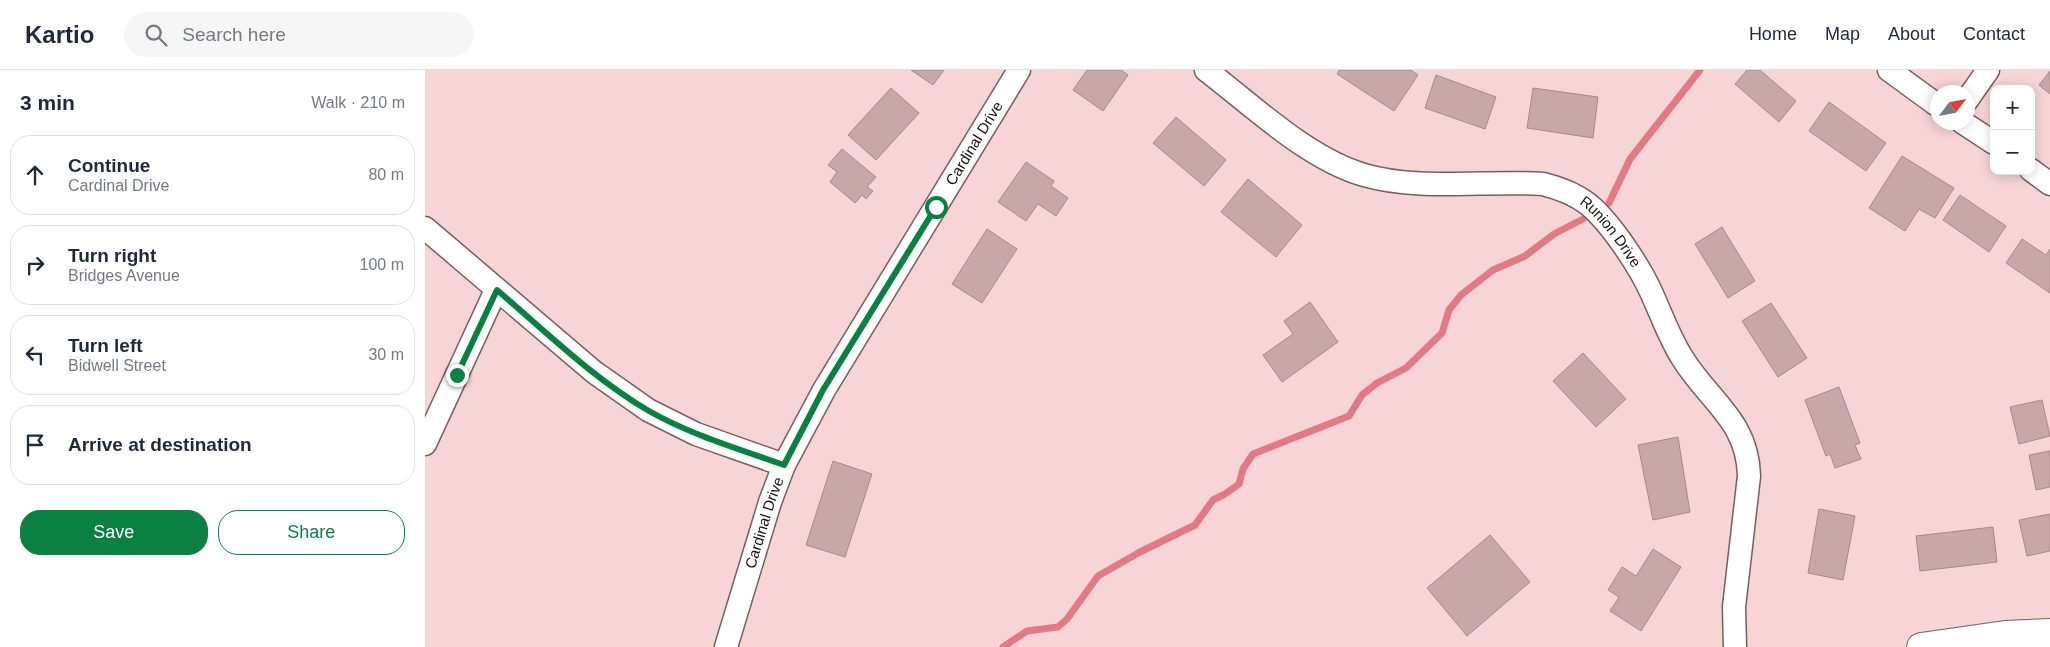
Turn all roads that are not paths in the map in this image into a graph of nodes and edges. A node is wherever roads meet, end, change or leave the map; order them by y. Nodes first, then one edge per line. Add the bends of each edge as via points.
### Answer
1 (1019, 70) edge
2 (1206, 70) edge
3 (1889, 70) edge
4 (1988, 70) edge
5 (1975, 89) edge
6 (1930, 100) edge
7 (1974, 130) edge
8 (1990, 140) edge
9 (2035, 173) edge
10 (2050, 184) edge
11 (425, 228) edge
12 (497, 290) junction
13 (425, 444) edge
14 (784, 465) junction
15 (2050, 633) edge
16 (726, 647) edge
17 (1735, 647) edge
18 (1921, 647) edge

1 - 14 street, Cardinal Drive via 823,390
2 - 17 street, Runion Drive via 1310,150 1340,167 1399,182 1543,184 1578,198 1599,214 1638,267 1683,360 1743,439 1749,476 1735,607
3 - 6 street
4 - 5 street
7 - 8 street
9 - 10 street
11 - 12 street
12 - 13 street
12 - 14 street via 594,372 648,410 696,434
14 - 16 street, Cardinal Drive
15 - 18 main road

